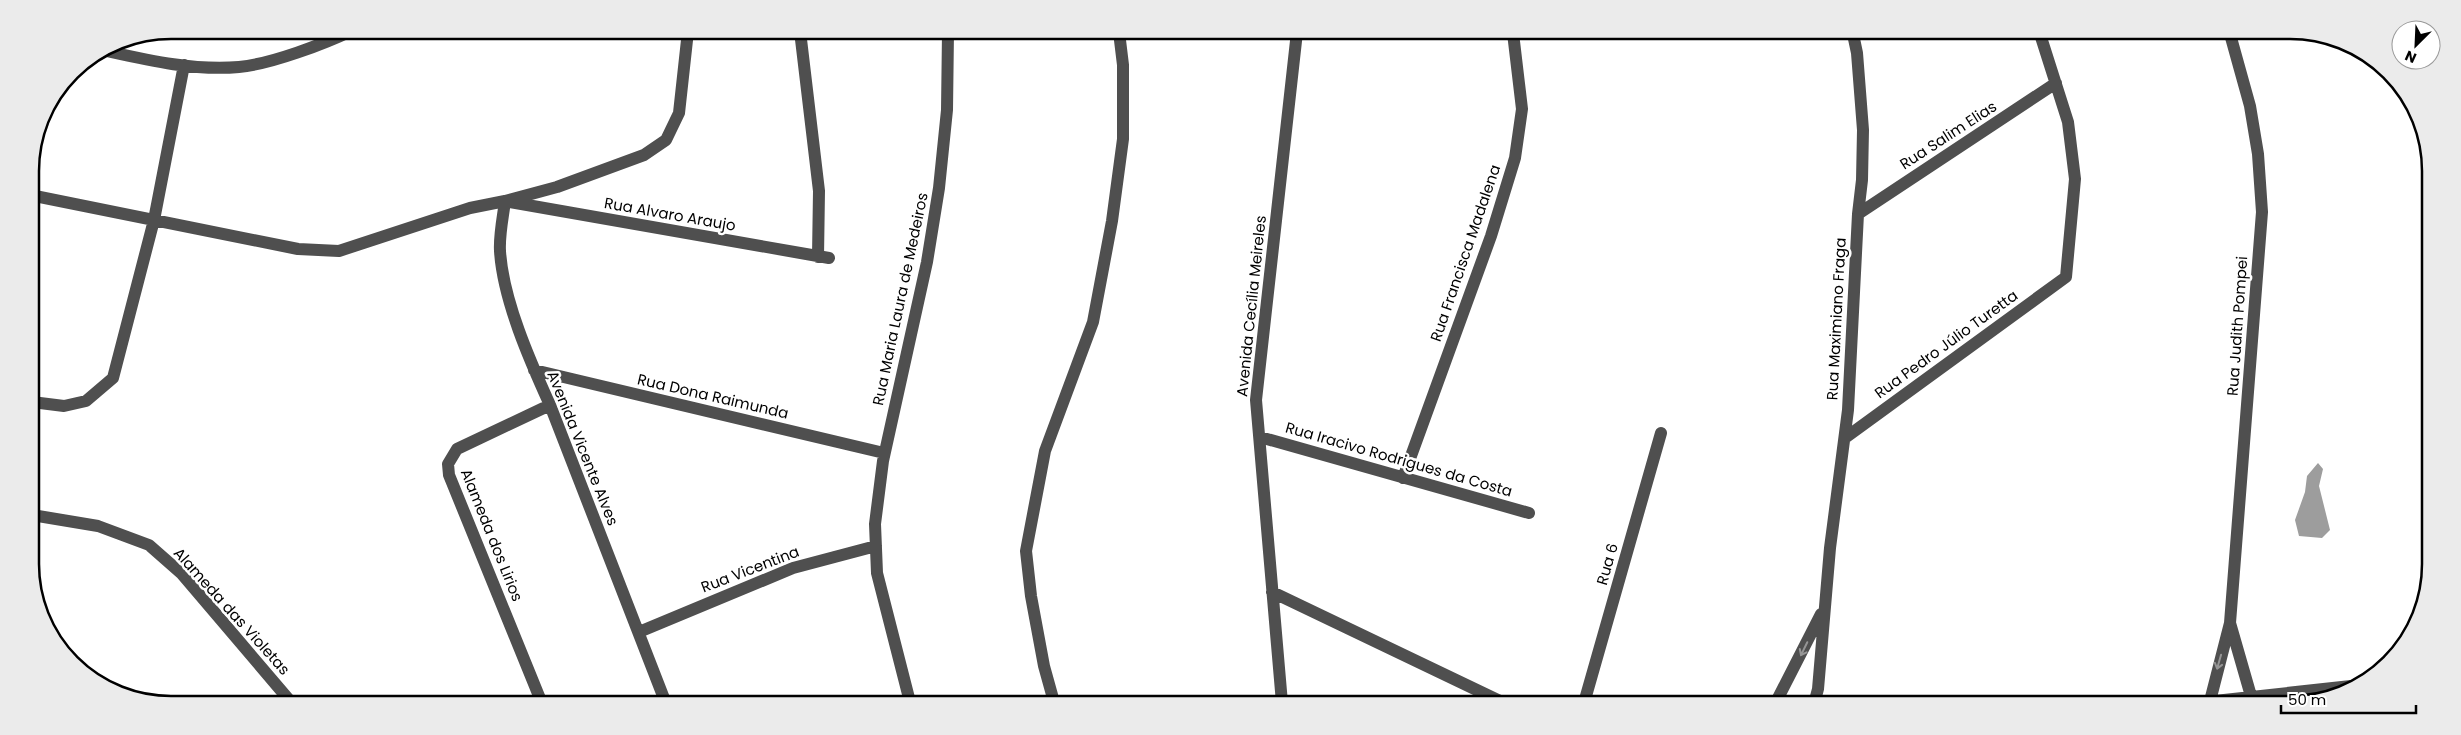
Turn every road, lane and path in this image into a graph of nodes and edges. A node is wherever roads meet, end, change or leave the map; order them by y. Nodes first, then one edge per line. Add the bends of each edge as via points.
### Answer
1 (329, 39) edge
2 (687, 39) edge
3 (801, 39) edge
4 (948, 39) edge
5 (1120, 39) edge
6 (1296, 39) edge
7 (1514, 39) edge
8 (1854, 39) edge
9 (2042, 39) edge
10 (2231, 39) edge
11 (113, 52) edge
12 (184, 66) junction
13 (2056, 83) junction
14 (39, 197) edge
15 (505, 201) junction
16 (1858, 214) junction
17 (154, 220) junction
18 (534, 370) junction
19 (39, 403) edge
20 (550, 405) junction
21 (1661, 433) dead end
22 (1260, 437) junction
23 (1845, 438) junction
24 (884, 453) junction
25 (1403, 478) junction
26 (1529, 513) dead end
27 (39, 516) edge
28 (876, 546) junction
29 (1272, 592) junction
30 (1825, 605) junction
31 (2230, 623) junction
32 (639, 632) junction
33 (2338, 687) edge
34 (286, 696) edge
35 (539, 696) edge
36 (664, 696) edge
37 (908, 696) edge
38 (1052, 696) edge
39 (1281, 696) edge
40 (1489, 696) edge
41 (1586, 696) edge
42 (1780, 696) edge
43 (1815, 696) edge
44 (2211, 696) edge
45 (2251, 696) joint

1 - 12 street via 269,61 242,67
2 - 15 street via 680,112 666,140 644,155 558,187
3 - 15 street, Rua Alvaro Araujo via 819,190 823,257
4 - 24 street, Rua Maria Laura de Medeiros via 947,110 939,188 927,262
5 - 38 street via 1123,65 1122,139 1112,221 1093,322 1046,451 1026,551 1031,596
6 - 22 street, Avenida Cecília Meireles via 1256,400
7 - 25 street, Rua Francisca Madalena via 1522,109 1515,158 1491,236
8 - 16 street, Rua Maximiano Fraga via 1863,130
9 - 13 street
10 - 31 street, Rua Judith Pompei via 2250,106 2258,154 2262,212
11 - 12 street
12 - 17 street
13 - 16 street, Rua Salim Elias
13 - 23 street, Rua Pedro Júlio Turetta via 2068,122 2074,180 2066,277
14 - 17 street
15 - 17 street via 470,208 339,251 298,249
15 - 18 street, Avenida Vicente Alves via 500,249 503,280
16 - 23 street, Rua Maximiano Fraga
17 - 19 street via 113,378 86,401 64,406
18 - 20 street, Avenida Vicente Alves
18 - 24 street, Rua Dona Raimunda
20 - 32 street, Avenida Vicente Alves
20 - 35 street, Alameda dos Lirios via 457,449 448,464 449,475
21 - 41 street, Rua 6
22 - 25 street, Rua Iracivo Rodrigues da Costa
22 - 29 street, Avenida Cecília Meireles
23 - 30 street, Rua Maximiano Fraga
24 - 28 street, Rua Maria Laura de Medeiros via 875,524
25 - 26 street, Rua Iracivo Rodrigues da Costa
27 - 34 street, Alameda das Violetas via 98,526 149,545 182,574
28 - 32 street, Rua Vicentina via 793,568
28 - 37 street, Rua Maria Laura de Medeiros via 877,573
29 - 39 street, Avenida Cecília Meireles
29 - 40 street
30 -> 42 street, Rua Maximiano Fraga
30 - 43 street, Rua Maximiano Fraga
31 -> 44 street, Rua Judith Pompei
31 - 45 street, Rua Judith Pompei
32 - 36 street, Avenida Vicente Alves
33 - 45 street

